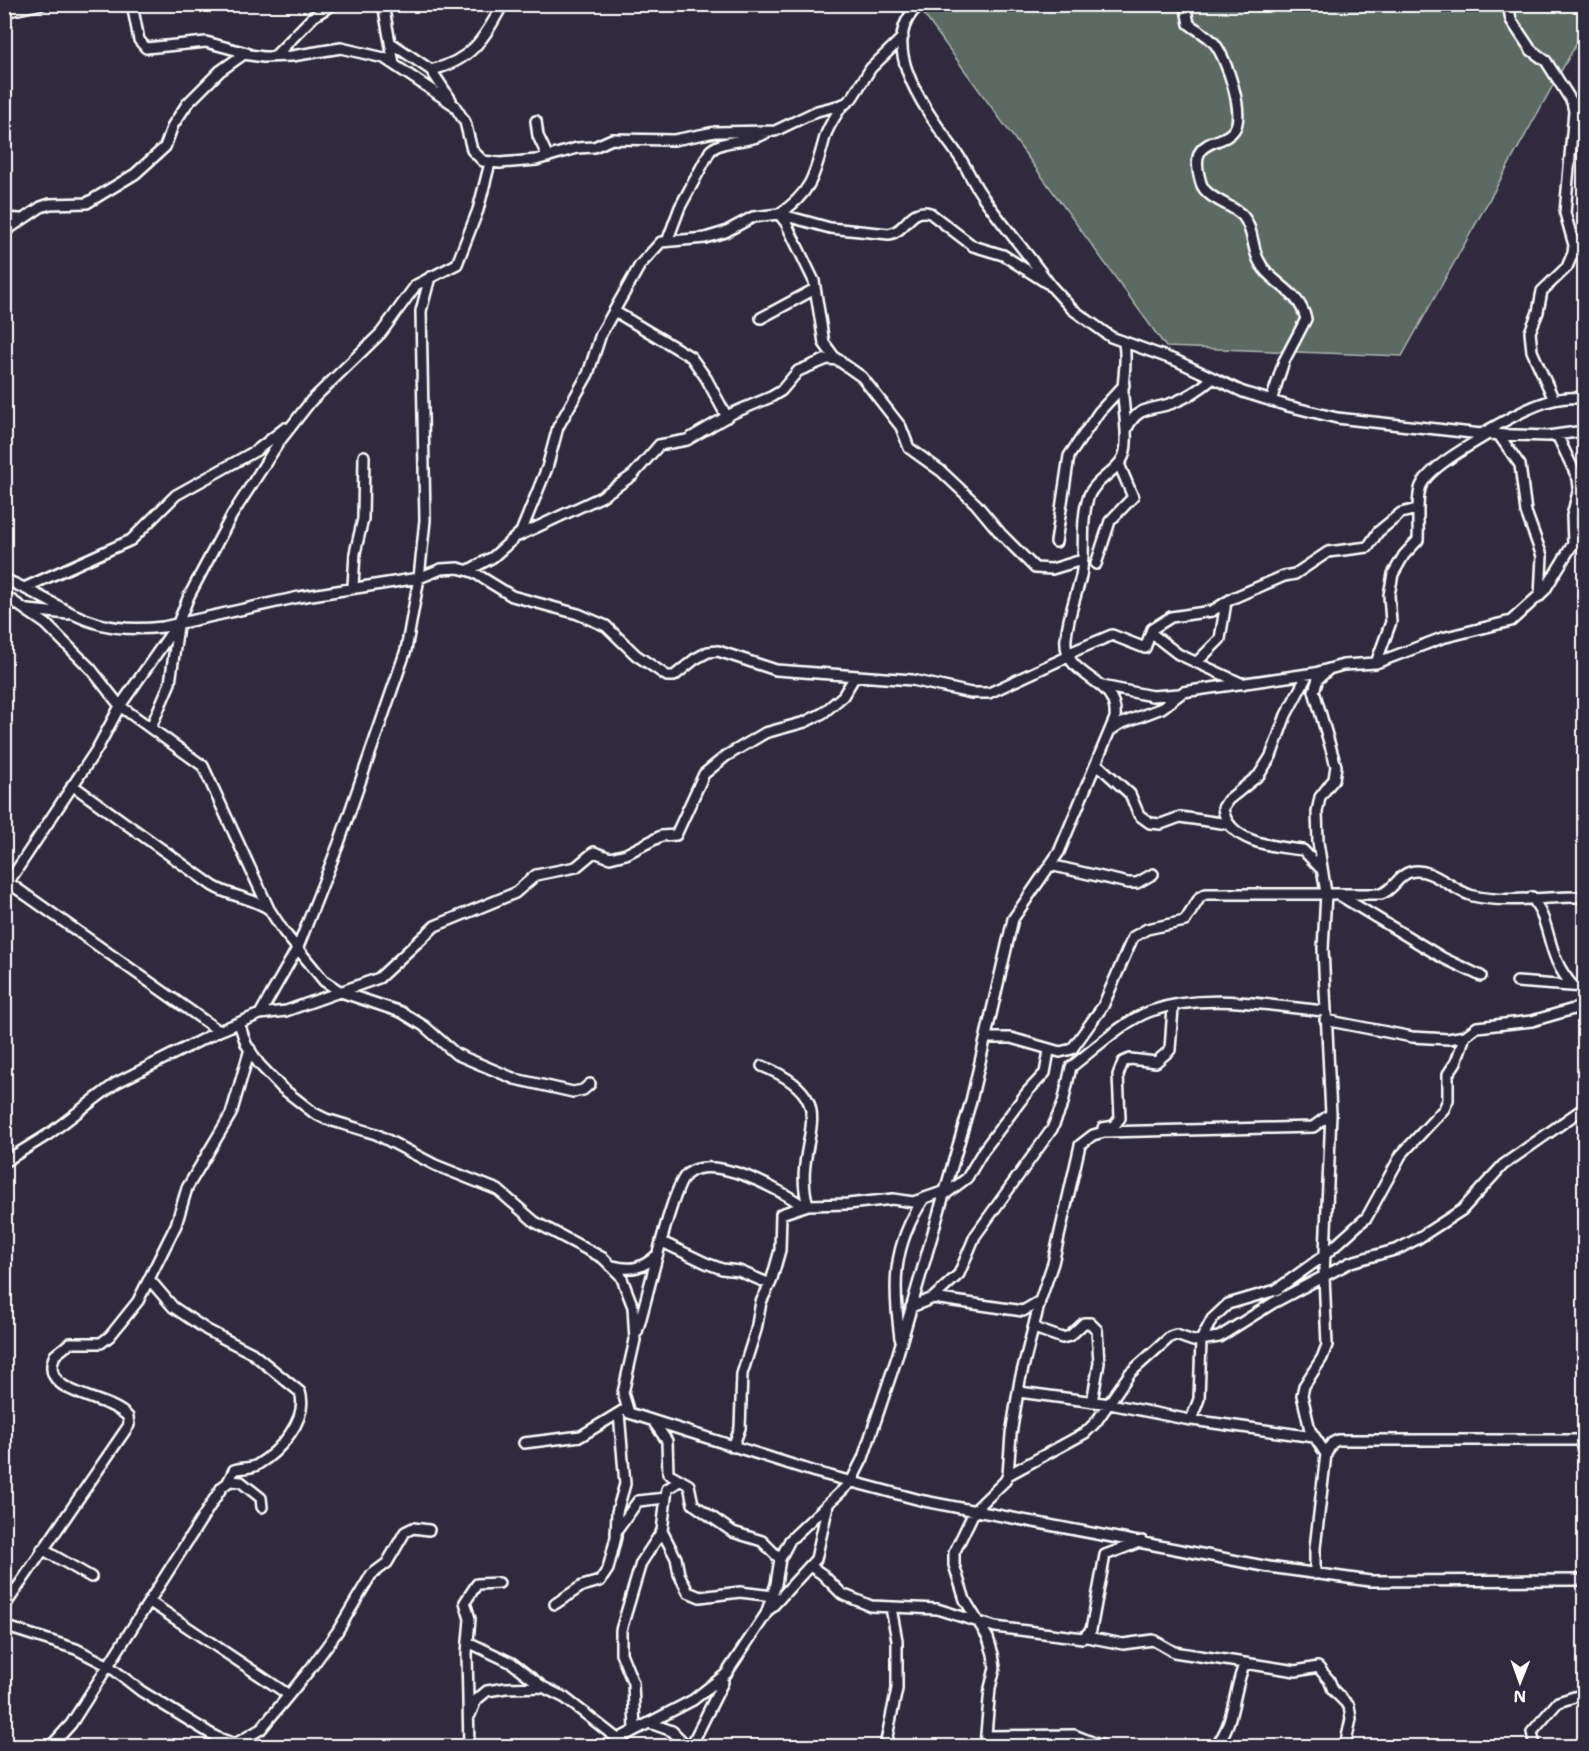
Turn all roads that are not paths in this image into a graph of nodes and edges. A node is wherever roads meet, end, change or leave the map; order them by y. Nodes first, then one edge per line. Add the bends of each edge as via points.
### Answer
1 (42, 4) edge
2 (132, 4) edge
3 (334, 4) edge
4 (383, 4) edge
5 (503, 4) edge
6 (921, 4) edge
7 (1185, 4) edge
8 (1508, 4) edge
9 (4, 12) edge
10 (903, 37) junction
11 (391, 43) junction
12 (249, 54) junction
13 (275, 56) junction
14 (394, 64) junction
15 (431, 70) junction
16 (843, 104) junction
17 (454, 105) junction
18 (536, 121) dead end
19 (768, 132) junction
20 (548, 157) junction
21 (490, 163) junction
22 (778, 214) junction
23 (4, 218) edge
24 (20, 219) junction
25 (4, 232) edge
26 (668, 239) junction
27 (430, 277) junction
28 (1051, 286) junction
29 (815, 289) junction
30 (614, 311) junction
31 (761, 318) dead end
32 (1124, 343) junction
33 (839, 360) junction
34 (1212, 379) junction
35 (1124, 385) junction
36 (1584, 389) edge
37 (1572, 397) junction
38 (1584, 399) edge
39 (1271, 400) junction
40 (1554, 400) junction
41 (727, 417) junction
42 (296, 420) junction
43 (1584, 431) edge
44 (1125, 432) junction
45 (1489, 434) junction
46 (1557, 435) junction
47 (364, 456) dead end
48 (1119, 464) junction
49 (1417, 509) junction
50 (1584, 532) edge
51 (518, 536) junction
52 (1056, 542) dead end
53 (1573, 544) junction
54 (493, 557) junction
55 (1082, 560) junction
56 (1096, 564) dead end
57 (469, 570) junction
58 (419, 578) junction
59 (481, 578) junction
60 (4, 579) edge
61 (353, 586) junction
62 (24, 588) junction
63 (4, 595) edge
64 (1540, 596) junction
65 (1226, 602) junction
66 (27, 610) junction
67 (71, 614) junction
68 (178, 623) junction
69 (1151, 633) junction
70 (1068, 655) junction
71 (1197, 662) junction
72 (1376, 663) junction
73 (1328, 669) junction
74 (1308, 674) junction
75 (854, 678) junction
76 (1243, 684) junction
77 (1100, 686) junction
78 (1179, 694) junction
79 (120, 706) junction
80 (152, 727) junction
81 (1112, 730) junction
82 (1096, 764) junction
83 (72, 785) junction
84 (1228, 824) junction
85 (1050, 865) junction
86 (1322, 870) junction
87 (1153, 874) dead end
88 (8, 880) edge
89 (1326, 893) junction
90 (1337, 893) junction
91 (1532, 897) junction
92 (1584, 897) edge
93 (269, 909) junction
94 (298, 947) junction
95 (1481, 976) dead end
96 (1517, 982) dead end
97 (1574, 986) junction
98 (1584, 987) edge
99 (341, 992) junction
100 (1584, 1006) edge
101 (1173, 1007) junction
102 (260, 1014) junction
103 (1325, 1016) junction
104 (239, 1023) junction
105 (219, 1031) junction
106 (1465, 1036) junction
107 (986, 1038) junction
108 (250, 1050) junction
109 (1049, 1051) junction
110 (762, 1066) dead end
111 (590, 1084) dead end
112 (1584, 1108) edge
113 (1331, 1114) junction
114 (1079, 1149) junction
115 (4, 1162) edge
116 (944, 1193) junction
117 (923, 1200) junction
118 (805, 1205) junction
119 (662, 1242) junction
120 (659, 1253) junction
121 (1325, 1255) junction
122 (610, 1265) junction
123 (1324, 1276) junction
124 (149, 1279) junction
125 (770, 1284) junction
126 (933, 1298) junction
127 (1040, 1301) junction
128 (912, 1307) junction
129 (1034, 1328) junction
130 (635, 1340) junction
131 (1201, 1340) junction
132 (901, 1343) junction
133 (1018, 1392) junction
134 (1092, 1402) junction
135 (1110, 1404) junction
136 (623, 1411) junction
137 (1191, 1420) junction
138 (653, 1421) junction
139 (1314, 1437) junction
140 (1584, 1440) edge
141 (524, 1443) dead end
142 (733, 1447) junction
143 (1326, 1454) junction
144 (1008, 1474) junction
145 (681, 1480) junction
146 (228, 1482) junction
147 (851, 1482) junction
148 (666, 1498) junction
149 (828, 1505) junction
150 (262, 1507) dead end
151 (975, 1510) junction
152 (429, 1530) dead end
153 (616, 1532) junction
154 (662, 1532) junction
155 (1142, 1542) junction
156 (42, 1549) junction
157 (780, 1559) junction
158 (810, 1566) junction
159 (1315, 1574) junction
160 (91, 1577) dead end
161 (1584, 1580) edge
162 (499, 1583) dead end
163 (773, 1596) junction
164 (150, 1602) junction
165 (555, 1604) dead end
166 (4, 1607) edge
167 (891, 1608) junction
168 (766, 1614) junction
169 (977, 1621) junction
170 (4, 1626) edge
171 (1087, 1637) junction
172 (468, 1642) junction
173 (1245, 1663) junction
174 (109, 1666) junction
175 (726, 1674) junction
176 (543, 1687) junction
177 (1584, 1694) edge
178 (289, 1695) junction
179 (468, 1720) junction
180 (650, 1723) junction
181 (634, 1730) junction
182 (986, 1736) junction
183 (617, 1743) edge
184 (1092, 1744) edge
185 (237, 1745) edge
186 (51, 1746) edge
187 (469, 1746) edge
188 (689, 1746) edge
189 (885, 1746) edge
190 (985, 1746) edge
191 (1102, 1746) edge
192 (1215, 1746) edge
193 (1345, 1746) edge
194 (1535, 1746) edge

1 - 9 street
2 - 12 street via 139,42 146,48 206,42
3 - 13 street via 314,16
4 - 11 street
5 - 15 street via 489,30 465,57
6 - 10 street via 906,22
7 - 39 street via 1189,24 1219,50 1238,107 1237,125 1231,134 1203,147 1198,163 1201,183 1206,191 1245,219 1258,260 1298,298 1306,319 1284,361
8 - 40 street via 1511,20 1531,50 1546,61 1574,111 1565,213 1573,253 1567,267 1542,291 1530,332 1532,351
10 - 16 street via 871,68 852,99
10 - 28 street via 906,71 933,123
11 - 14 street
11 - 15 street
12 - 13 street
12 - 24 street via 237,56 194,97 173,125 165,147 117,188 87,203 50,204
13 - 14 street via 341,48 365,51
14 - 17 street
15 - 17 street
16 - 19 street
16 - 22 street via 825,136 817,172 810,184 801,197
17 - 21 street via 465,122 472,150
18 - 20 street
19 - 20 street via 715,132 674,140 612,139
19 - 26 street via 751,141 724,143 710,151
20 - 21 street
21 - 27 street via 458,264
22 - 26 street via 753,217 705,238
22 - 28 street via 830,228 889,234 898,231 914,214 927,212 973,246 1003,255
22 - 29 street via 812,273
23 - 24 street
24 - 25 street
26 - 30 street via 658,244 640,265
27 - 42 street via 407,296 381,333
27 - 58 street via 421,311 425,520
28 - 32 street via 1092,325
29 - 31 street
29 - 33 street via 824,344
30 - 41 street via 690,357
30 - 51 street via 598,340 588,374 558,427 547,468
32 - 34 street via 1177,361
32 - 35 street
33 - 41 street via 827,359 798,372 781,391
33 - 55 street via 862,377 901,427 909,448 976,504 1029,563 1046,570
34 - 39 street
34 - 44 street via 1194,394 1139,411
35 - 44 street
35 - 52 street via 1069,456
36 - 37 street
37 - 38 street
37 - 40 street
39 - 45 street via 1337,418
40 - 45 street via 1512,417
41 - 51 street via 687,440 659,445 633,475 601,497
42 - 62 street via 257,450 176,495 131,540
42 - 68 street via 232,515
43 - 46 street
44 - 48 street via 1124,457
45 - 46 street
45 - 49 street via 1426,478
45 - 64 street via 1520,465 1526,512 1542,556
46 - 53 street via 1578,479 1572,516
47 - 61 street via 363,519
48 - 55 street via 1088,499
48 - 56 street via 1133,497 1108,523
49 - 65 street via 1401,513 1378,532 1369,546 1335,550 1294,574
49 - 72 street via 1418,540 1393,574 1389,595 1391,622
50 - 53 street
51 - 54 street
53 - 64 street
54 - 57 street
54 - 59 street
55 - 70 street via 1066,639
57 - 58 street via 448,568
57 - 59 street
58 - 61 street
58 - 94 street via 406,650 393,691
59 - 75 street via 512,596 606,626 636,655 667,676 677,676 695,659 718,651 776,670
60 - 62 street
61 - 68 street
62 - 67 street
63 - 66 street
64 - 72 street via 1511,621 1442,638
65 - 69 street via 1212,611 1171,616
65 - 71 street via 1220,639
66 - 67 street
66 - 79 street via 91,669
67 - 68 street via 91,624 132,630
68 - 79 street
68 - 80 street via 170,683
69 - 70 street via 1143,649 1112,635
69 - 71 street via 1178,654
70 - 75 street via 989,693 912,680
70 - 77 street
71 - 76 street
72 - 73 street
73 - 74 street
73 - 86 street via 1318,679 1314,692 1336,766 1334,779 1317,805
74 - 76 street
74 - 84 street via 1259,775 1225,802
75 - 99 street via 823,713 765,733 704,774 676,835 661,836 627,854 610,858 594,852 575,867 536,875 515,893 435,926 383,976
76 - 78 street
77 - 78 street via 1152,696
77 - 81 street via 1108,691 1116,708
78 - 81 street via 1162,708
79 - 80 street
79 - 83 street
80 - 93 street via 203,766
81 - 82 street
82 - 84 street via 1130,794 1139,815 1150,823 1161,824 1180,817
82 - 85 street via 1069,832
83 - 88 street
83 - 93 street via 213,886
84 - 86 street via 1242,835 1268,845 1306,851
85 - 87 street via 1128,883 1137,883
85 - 107 street via 1013,919
86 - 89 street
88 - 105 street
89 - 90 street
89 - 103 street
89 - 109 street via 1213,893 1200,897 1185,921 1147,929 1133,937 1103,1006 1068,1051
90 - 91 street via 1385,893 1412,871 1427,872 1474,896
90 - 95 street via 1443,958
91 - 92 street
91 - 97 street via 1543,915 1557,966
93 - 94 street
94 - 99 street via 323,980
94 - 102 street
96 - 97 street
97 - 98 street
99 - 102 street via 286,1011
99 - 111 street via 401,1012 456,1054 515,1079 573,1092
100 - 106 street via 1532,1021 1477,1027
101 - 103 street via 1220,1000
101 - 114 street via 1170,1050 1156,1062 1124,1062 1118,1075 1120,1119 1114,1126 1085,1132
101 - 126 street via 1149,1012 1071,1067 1060,1110 1048,1136 975,1236 959,1274
102 - 104 street
103 - 106 street via 1412,1037
103 - 113 street
104 - 105 street
104 - 108 street
105 - 115 street via 116,1083 49,1134
106 - 121 street via 1448,1075 1444,1109 1401,1155 1367,1217
107 - 109 street via 1011,1038
107 - 116 street
108 - 122 street via 282,1088 314,1113 376,1134 435,1165 498,1190 541,1227
108 - 124 street via 231,1114 187,1188 176,1225
109 - 116 street via 1045,1073 983,1151 967,1178
110 - 118 street via 799,1085 810,1102
112 - 123 street via 1503,1165 1461,1210 1417,1239 1398,1249 1351,1262
113 - 114 street via 1313,1127 1104,1132 1086,1138
113 - 121 street
114 - 127 street via 1053,1263
116 - 117 street
116 - 128 street
117 - 118 street
117 - 132 street via 897,1258 895,1300
118 - 119 street via 753,1178 698,1169 682,1179
118 - 125 street via 780,1215 780,1250
119 - 120 street
119 - 125 street via 706,1263 739,1270
120 - 122 street via 642,1267
120 - 130 street
121 - 123 street
121 - 131 street via 1276,1290 1224,1306
122 - 130 street via 632,1297
123 - 131 street via 1226,1334
123 - 139 street via 1327,1345 1302,1390
124 - 146 street via 173,1307 252,1353 300,1392 301,1409 288,1436 258,1464 234,1470
124 - 156 street via 133,1308 105,1340 64,1346 52,1360 53,1372 63,1386 120,1410 130,1422
125 - 142 street via 761,1302 742,1374 740,1428
126 - 127 street via 1023,1311
126 - 128 street
127 - 129 street
128 - 132 street
129 - 133 street
129 - 134 street via 1060,1338 1070,1336 1084,1323 1097,1330 1099,1362
130 - 136 street via 623,1384
131 - 135 street via 1170,1337 1130,1373
131 - 137 street via 1199,1400
132 - 147 street via 876,1425
133 - 134 street
133 - 144 street
134 - 135 street
135 - 137 street
135 - 144 street via 1084,1433
136 - 138 street
136 - 141 street via 581,1436
136 - 153 street via 625,1484
137 - 139 street
138 - 142 street
138 - 145 street via 667,1441 668,1472
139 - 143 street
140 - 143 street via 1350,1439 1334,1442
142 - 147 street
143 - 159 street
144 - 151 street
145 - 148 street via 669,1486
145 - 157 street via 689,1485 692,1503 702,1513 716,1518 733,1532 762,1541
146 - 150 street via 248,1486 261,1498
146 - 164 street
147 - 149 street
147 - 151 street
148 - 153 street via 638,1501
148 - 154 street
149 - 157 street via 790,1540
149 - 158 street via 817,1558
151 - 155 street
151 - 169 street via 953,1559 965,1600
152 - 178 street via 413,1528 405,1532
153 - 165 street via 604,1579 582,1586
154 - 163 street via 690,1594 700,1597 740,1592
154 - 181 street via 641,1563 620,1637 621,1653 633,1683
155 - 159 street
155 - 171 street via 1103,1558 1101,1584
156 - 160 street
156 - 166 street
157 - 163 street
158 - 167 street via 842,1594 871,1606
158 - 168 street
159 - 161 street via 1406,1582
162 - 172 street via 477,1584 467,1598
163 - 168 street
164 - 174 street
164 - 178 street
167 - 169 street via 937,1609
167 - 189 street via 897,1640 897,1689
168 - 175 street
169 - 171 street via 996,1627
169 - 182 street via 988,1638 995,1668
170 - 174 street via 76,1649
171 - 173 street via 1123,1644 1153,1640 1174,1652
172 - 176 street via 512,1663
172 - 179 street
173 - 192 street via 1228,1725
173 - 193 street via 1296,1671 1320,1668 1333,1690 1350,1706
174 - 185 street via 141,1691 216,1737
174 - 186 street via 71,1724
175 - 180 street via 693,1700
175 - 188 street
176 - 179 street via 487,1691 476,1700
176 - 183 street via 565,1698
177 - 194 street via 1562,1700 1552,1708 1532,1732
178 - 185 street via 261,1729
179 - 187 street
180 - 181 street
180 - 188 street via 672,1731
181 - 183 street
182 - 184 street via 1074,1736
182 - 190 street
184 - 191 street

